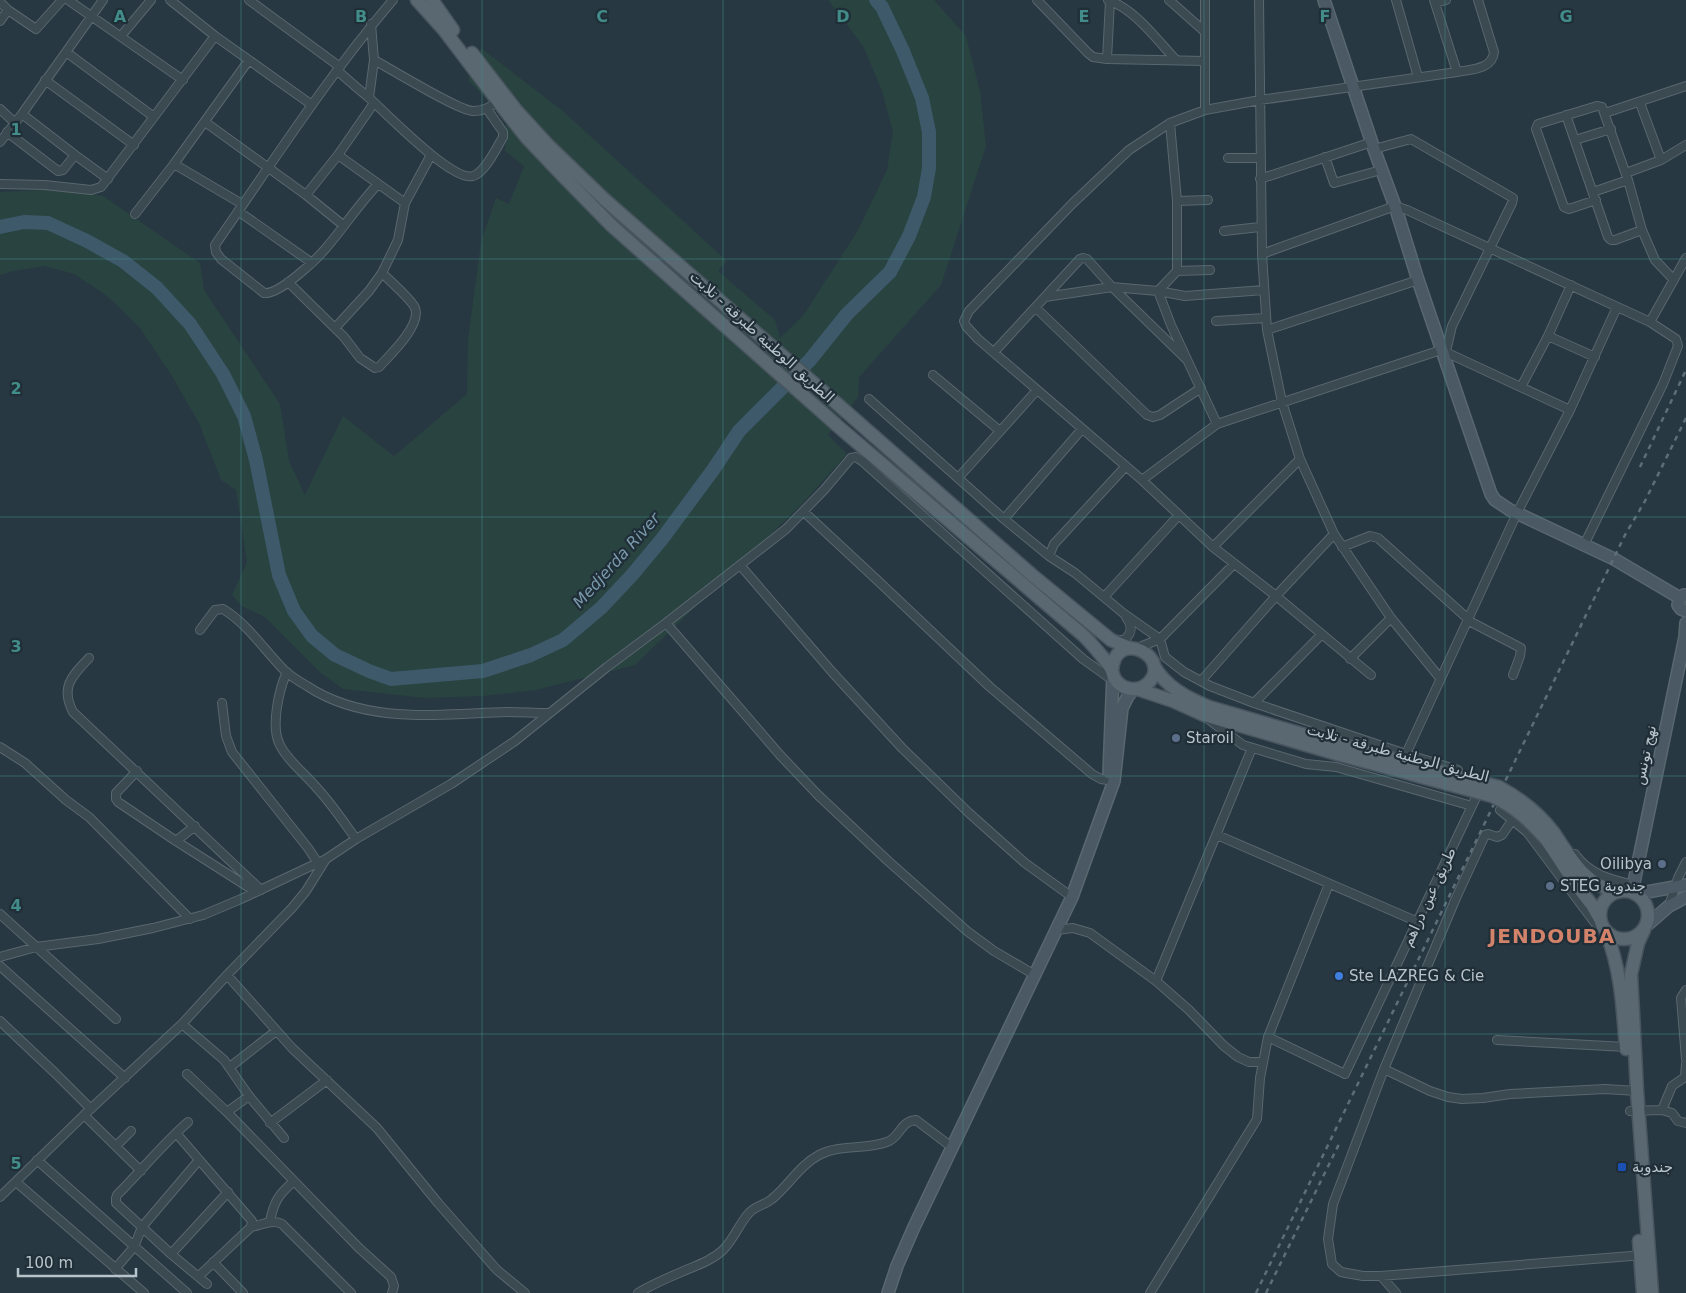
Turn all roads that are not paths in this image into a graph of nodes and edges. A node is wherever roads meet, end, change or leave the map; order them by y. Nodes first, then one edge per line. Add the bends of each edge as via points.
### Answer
1 (62, 0) edge
2 (68, 0) edge
3 (103, 0) edge
4 (150, 0) edge
5 (170, 0) edge
6 (249, 0) edge
7 (393, 0) edge
8 (417, 0) edge
9 (432, 0) edge
10 (1037, 0) edge
11 (1109, 0) edge
12 (1169, 0) edge
13 (1204, 0) edge
14 (1258, 0) edge
15 (1324, 0) edge
16 (1396, 0) edge
17 (1446, 0) edge
18 (1478, 0) edge
19 (1435, 1) edge
20 (0, 2) edge
21 (8, 10) junction
22 (92, 16) junction
23 (0, 21) edge
24 (371, 24) junction
25 (1204, 31) junction
26 (121, 36) junction
27 (215, 36) junction
28 (66, 52) junction
29 (249, 60) junction
30 (374, 60) junction
31 (1107, 60) junction
32 (1176, 60) junction
33 (1205, 61) junction
34 (339, 69) junction
35 (1457, 72) junction
36 (1418, 77) junction
37 (45, 80) junction
38 (183, 80) junction
39 (1352, 86) junction
40 (1686, 86) edge
41 (371, 100) junction
42 (1260, 100) junction
43 (498, 101) junction
44 (1640, 103) junction
45 (312, 105) junction
46 (0, 109) edge
47 (487, 109) junction
48 (1205, 110) junction
49 (1605, 113) junction
50 (22, 114) junction
51 (1566, 115) junction
52 (154, 117) junction
53 (14, 122) junction
54 (204, 122) junction
55 (1170, 123) junction
56 (1611, 129) junction
57 (7, 132) junction
58 (1575, 140) junction
59 (0, 142) edge
60 (134, 145) junction
61 (1686, 145) edge
62 (1373, 146) junction
63 (75, 155) junction
64 (338, 155) junction
65 (431, 155) junction
66 (1325, 157) junction
67 (1228, 158) dead end
68 (1260, 158) junction
69 (1661, 160) junction
70 (174, 164) junction
71 (267, 168) junction
72 (1381, 170) junction
73 (1627, 177) junction
74 (108, 179) junction
75 (1260, 179) junction
76 (0, 184) edge
77 (378, 184) junction
78 (306, 195) junction
79 (1595, 196) junction
80 (1208, 200) dead end
81 (1177, 201) junction
82 (406, 203) junction
83 (1395, 206) junction
84 (240, 208) junction
85 (135, 214) dead end
86 (343, 225) junction
87 (1260, 227) junction
88 (1642, 230) junction
89 (1224, 231) dead end
90 (1490, 248) junction
91 (1262, 254) junction
92 (1686, 258) edge
93 (312, 263) junction
94 (1210, 270) dead end
95 (1177, 271) junction
96 (382, 273) junction
97 (1673, 279) junction
98 (1418, 280) junction
99 (288, 282) junction
100 (1571, 285) junction
101 (1112, 287) junction
102 (1264, 290) junction
103 (1158, 291) junction
104 (1045, 297) junction
105 (1617, 307) junction
106 (1036, 308) junction
107 (1266, 318) junction
108 (1216, 321) dead end
109 (1650, 322) junction
110 (335, 328) junction
111 (1267, 330) junction
112 (1548, 336) junction
113 (1443, 350) junction
114 (994, 352) junction
115 (1595, 357) junction
116 (1187, 360) junction
117 (933, 375) dead end
118 (1521, 387) junction
119 (1201, 388) junction
120 (1037, 390) junction
121 (868, 399) dead end
122 (1282, 402) junction
123 (1570, 410) junction
124 (1217, 424) junction
125 (1082, 429) junction
126 (1000, 431) junction
127 (1300, 459) junction
128 (1126, 466) junction
129 (958, 478) junction
130 (1142, 480) junction
131 (804, 512) junction
132 (1516, 513) junction
133 (1179, 515) junction
134 (1004, 519) junction
135 (1334, 534) junction
136 (1584, 545) junction
137 (1213, 546) junction
138 (1342, 547) junction
139 (1049, 556) junction
140 (1234, 564) junction
141 (740, 565) junction
142 (1105, 596) junction
143 (1276, 596) junction
144 (1683, 597) edge
145 (1686, 611) edge
146 (1123, 613) junction
147 (1391, 618) junction
148 (1467, 619) junction
149 (666, 623) junction
150 (1686, 623) edge
151 (200, 630) dead end
152 (1321, 635) junction
153 (1685, 638) edge
154 (1160, 639) junction
155 (1112, 640) junction
156 (1129, 650) junction
157 (89, 658) dead end
158 (1103, 658) junction
159 (1082, 659) junction
160 (1350, 659) junction
161 (1153, 663) junction
162 (287, 672) junction
163 (1184, 672) junction
164 (1371, 675) dead end
165 (1513, 675) dead end
166 (1115, 678) junction
167 (1440, 678) junction
168 (1201, 681) junction
169 (1166, 683) junction
170 (1136, 689) junction
171 (222, 703) dead end
172 (1254, 703) junction
173 (549, 713) junction
174 (1204, 715) junction
175 (0, 747) edge
176 (1252, 748) junction
177 (1339, 749) junction
178 (1406, 754) junction
179 (137, 771) junction
180 (1111, 780) junction
181 (1472, 806) junction
182 (1513, 819) junction
183 (196, 826) junction
184 (1217, 835) junction
185 (1550, 836) junction
186 (356, 839) junction
187 (176, 842) junction
188 (326, 859) junction
189 (1686, 862) edge
190 (318, 863) junction
191 (1329, 884) junction
192 (1681, 886) edge
193 (1634, 890) junction
194 (259, 891) junction
195 (1618, 892) junction
196 (1072, 897) junction
197 (1686, 897) edge
198 (1669, 906) junction
199 (0, 914) edge
200 (190, 919) junction
201 (1418, 922) junction
202 (1603, 925) junction
203 (1645, 928) junction
204 (1056, 930) junction
205 (36, 947) junction
206 (1, 956) edge
207 (0, 966) edge
208 (227, 975) junction
209 (1035, 975) junction
210 (1625, 975) junction
211 (1156, 981) junction
212 (1686, 990) edge
213 (116, 1019) dead end
214 (0, 1021) edge
215 (182, 1024) junction
216 (276, 1031) junction
217 (1268, 1037) junction
218 (1497, 1040) dead end
219 (1626, 1047) junction
220 (1686, 1059) edge
221 (1263, 1062) junction
222 (1686, 1064) edge
223 (230, 1067) junction
224 (1384, 1069) junction
225 (187, 1074) dead end
226 (125, 1078) junction
227 (327, 1080) junction
228 (1633, 1091) junction
229 (250, 1096) junction
230 (91, 1109) junction
231 (1662, 1110) junction
232 (1634, 1111) junction
233 (227, 1112) junction
234 (84, 1115) junction
235 (188, 1122) dead end
236 (270, 1123) junction
237 (1686, 1123) edge
238 (131, 1131) dead end
239 (176, 1133) junction
240 (284, 1138) dead end
241 (116, 1146) junction
242 (953, 1148) junction
243 (37, 1160) junction
244 (199, 1160) junction
245 (141, 1171) junction
246 (16, 1182) junction
247 (293, 1182) junction
248 (228, 1192) junction
249 (0, 1196) edge
250 (270, 1221) junction
251 (142, 1227) junction
252 (251, 1227) junction
253 (134, 1247) junction
254 (171, 1254) junction
255 (1644, 1255) junction
256 (214, 1262) junction
257 (115, 1269) junction
258 (199, 1276) junction
259 (1381, 1276) junction
260 (207, 1284) dead end
261 (144, 1293) edge
262 (186, 1293) edge
263 (243, 1293) edge
264 (351, 1293) edge
265 (392, 1293) edge
266 (525, 1293) edge
267 (638, 1293) edge
268 (888, 1293) edge
269 (1150, 1293) edge
270 (1396, 1293) edge
271 (1643, 1293) edge
272 (1652, 1293) edge

1 - 21 street via 37,29
2 - 22 street
3 - 22 street
4 - 26 street
5 - 27 street
6 - 34 street
7 - 24 street
8 - 43 main road, الطريق الوطنية طبرقة - تلابت
9 - 155 main road, الطريق الوطنية طبرقة - تلابت via 516,110 604,199 960,513
10 - 31 street via 1088,53
11 - 31 street
11 - 32 street via 1122,6
12 - 25 street
13 - 25 street
14 - 42 street
15 - 39 street
16 - 36 street
17 - 19 street
18 - 35 street via 1493,59 1481,67
19 - 35 street
20 - 21 street
21 - 23 street
22 - 26 street
22 - 28 street
24 - 30 street
24 - 34 street
25 - 33 street
26 - 38 street
27 - 29 street
27 - 38 street
28 - 37 street
28 - 52 street
29 - 45 street
29 - 54 street
30 - 41 street
30 - 47 street via 453,104 471,111
31 - 32 street
32 - 33 street
33 - 48 street
34 - 41 street
34 - 45 street
35 - 36 street
36 - 39 street
37 - 50 street
37 - 60 street
38 - 52 street
39 - 42 street
39 - 62 street
40 - 44 street
41 - 64 street
41 - 65 street
42 - 48 street
42 - 68 street
43 - 47 street
43 - 158 main road, الطريق الوطنية طبرقة - تلابت via 526,136 612,226 840,428 1084,636
44 - 49 street
44 - 69 street
45 - 71 street
46 - 53 street
47 - 65 street via 503,137 476,176 461,175
48 - 55 street
49 - 51 street via 1600,105
49 - 56 street
50 - 53 street
50 - 63 street
51 - 58 street
51 - 79 street via 1538,124 1536,129 1564,207 1569,209
52 - 60 street
53 - 57 street
54 - 70 street
54 - 71 street
55 - 81 street
55 - 114 street via 1129,150 969,310 964,321 966,326
56 - 58 street
56 - 73 street
57 - 59 street
57 - 63 street via 58,171 63,170
58 - 79 street
60 - 74 street
61 - 69 street
62 - 66 street
62 - 72 street
62 - 90 street via 1411,139 1511,196 1512,203
63 - 74 street
64 - 77 street
64 - 78 street
65 - 82 street
66 - 72 street via 1334,183
66 - 75 street
67 - 68 street
68 - 75 street
69 - 73 street
70 - 84 street
70 - 85 street
71 - 78 street
71 - 84 street
72 - 83 street
73 - 79 street
73 - 88 street
74 - 76 street via 101,187 91,190
75 - 87 street
77 - 82 street
77 - 86 street
78 - 86 street
79 - 88 street via 1610,240
80 - 81 street
81 - 95 street
82 - 96 street via 398,240
83 - 90 street
83 - 91 street
83 - 98 street
84 - 93 street
84 - 99 street via 215,245 216,252 264,293
86 - 93 street
87 - 89 street
87 - 91 street
88 - 97 street via 1655,260
90 - 100 street
90 - 113 street
91 - 102 street
92 - 97 street
93 - 99 street
94 - 95 street
95 - 103 street
96 - 110 street
96 - 110 street via 415,307 415,319 397,347 375,368 360,358
97 - 109 street
98 - 111 street
98 - 113 street
99 - 110 street
100 - 105 street
100 - 112 street
101 - 103 street
101 - 104 street
101 - 104 street via 1083,258
101 - 116 street
102 - 103 street via 1185,296
102 - 107 street
103 - 116 street
104 - 106 street
105 - 109 street
105 - 115 street
106 - 114 street
106 - 119 street via 1147,415 1160,415
107 - 108 street
107 - 111 street
109 - 136 street via 1676,339 1678,346
111 - 122 street
112 - 115 street
112 - 118 street
113 - 118 street
113 - 122 street
113 - 132 street via 1490,494
114 - 120 street
115 - 123 street
116 - 119 street
117 - 126 street
118 - 123 street
119 - 124 street
120 - 125 street
120 - 126 street
121 - 129 street
122 - 124 street
122 - 127 street
123 - 132 street
124 - 130 street
125 - 128 street
125 - 134 street
126 - 129 street
127 - 135 street
127 - 137 street
128 - 130 street
128 - 139 street via 1054,544
129 - 134 street
130 - 133 street
131 - 141 street
131 - 159 street via 851,458 856,457
131 - 180 street via 990,686 1092,774
132 - 136 street
132 - 148 street
133 - 137 street
133 - 142 street
134 - 139 street
135 - 138 street
135 - 143 street
136 - 144 street
137 - 140 street
138 - 147 street
138 - 148 street via 1370,536 1378,538
139 - 142 street
140 - 143 street
140 - 154 street
141 - 149 street
141 - 196 street via 902,748 1025,863
142 - 146 street
143 - 152 street
143 - 168 street
144 - 145 street via 1678,602 1679,607
146 - 154 street
146 - 155 street via 1131,625 1130,633 1122,640
147 - 160 street
147 - 167 street
148 - 165 street via 1521,648
148 - 167 street
149 - 173 street
149 - 209 street via 818,795 967,931
150 - 153 street, نهج تونس
151 - 162 street via 216,610 223,609 260,641
152 - 160 street
152 - 172 street
153 - 193 street, نهج تونس
154 - 156 street
154 - 161 street
154 - 163 street via 1165,657
155 - 156 main road, الطريق الوطنية طبرقة - تلابت
156 - 158 street
156 - 161 main road via 1149,655
156 - 166 main road via 1116,658
157 - 179 street via 70,679 67,690 70,708 80,721
158 - 159 street
158 - 166 main road, الطريق الوطنية طبرقة - تلابت
159 - 166 street
160 - 164 street
161 - 169 main road, الطريق الوطنية طبرقة - تلابت
161 - 170 main road via 1154,672 1148,683
162 - 173 street via 309,688 340,703 393,714
162 - 186 street via 277,706 279,744
163 - 168 street
163 - 169 street via 1170,670
166 - 170 main road via 1129,689
166 - 180 street
167 - 178 street
168 - 172 street
169 - 177 main road, الطريق الوطنية طبرقة - تلابت via 1209,708
170 - 174 main road, الطريق الوطنية طبرقة - تلابت
170 - 180 street via 1122,708
171 - 190 street via 226,736 232,752
172 - 178 street
173 - 186 street via 515,741 451,784
174 - 176 street via 1234,740
174 - 177 main road, الطريق الوطنية طبرقة - تلابت
175 - 200 street via 25,763 89,817
176 - 181 street via 1306,764 1336,766
176 - 184 street
177 - 185 main road, الطريق الوطنية طبرقة - تلابت, bridge via 1492,796
178 - 181 street, طريق عين دراهم via 1484,778
179 - 183 street
179 - 187 street via 116,793 116,799
180 - 196 street via 1107,800
181 - 201 street, طريق عين دراهم
182 - 193 street via 1500,810 1510,787 1540,808 1589,868
182 - 202 street via 1527,832 1595,923
182 - 224 street, طريق عين دراهم via 1502,835 1485,835
183 - 187 street
183 - 194 street
184 - 191 street
184 - 211 street
185 - 195 main road, الطريق الوطنية طبرقة - تلابت via 1583,874 1601,887
185 - 202 main road, الطريق الوطنية طبرقة - تلابت via 1574,882
186 - 188 street
187 - 194 street
188 - 190 street
188 - 208 street via 292,908
189 - 192 street via 1678,878
190 - 194 street
191 - 201 street
191 - 217 street
192 - 193 street
192 - 198 street
193 - 195 main road
193 - 203 main road via 1646,904 1648,919
194 - 200 street
195 - 202 main road via 1602,905
196 - 204 street
197 - 198 street
198 - 203 street
199 - 205 street
200 - 205 street via 98,939
201 - 217 street, طريق عين دراهم via 1345,1074
202 - 203 main road via 1612,936 1625,940 1639,935
202 - 210 main road, الطريق الوطنية طبرقة - تلابت
203 - 210 main road, الطريق الوطنية طبرقة - تلابت
204 - 209 street
204 - 211 street via 1073,928 1090,933
205 - 206 street
205 - 213 street
207 - 226 street
208 - 215 street
208 - 216 street
209 - 242 street
210 - 219 main road, الطريق الوطنية طبرقة - تلابت
210 - 228 main road, الطريق الوطنية طبرقة - تلابت
211 - 221 street via 1238,1058
212 - 220 street via 1681,998
214 - 230 street
215 - 223 street
215 - 226 street
216 - 223 street
216 - 227 street
217 - 221 street
218 - 219 street
219 - 228 main road, الطريق الوطنية طبرقة - تلابت
221 - 269 street via 1255,1124
222 - 231 street via 1684,1077 1672,1086
223 - 229 street
224 - 228 street via 1430,1091 1462,1099 1604,1089
224 - 259 street via 1333,1204 1328,1239 1332,1264 1341,1272
225 - 233 street
226 - 230 street
227 - 236 street
227 - 266 street via 377,1128 497,1270
228 - 232 main road, الطريق الوطنية طبرقة - تلابت
229 - 233 street
229 - 236 street
230 - 234 street
231 - 232 street
231 - 237 street
232 - 255 main road, الطريق الوطنية طبرقة - تلابت
233 - 247 street
234 - 241 street
234 - 243 street
235 - 239 street
236 - 240 street
238 - 241 street
239 - 244 street
239 - 245 street
241 - 245 street
242 - 267 street via 916,1120 904,1124 892,1140 885,1143 836,1149 818,1155 770,1200 749,1212 731,1241 716,1256
242 - 268 street via 897,1266
243 - 246 street
243 - 253 street
244 - 248 street
244 - 251 street
245 - 251 street via 115,1200
246 - 249 street
246 - 257 street
247 - 250 street via 278,1195
247 - 265 street via 391,1277
248 - 252 street via 252,1221
248 - 254 street
250 - 252 street
250 - 264 street via 282,1224
251 - 253 street
251 - 254 street
252 - 256 street
253 - 257 street
253 - 262 street
254 - 258 street
255 - 259 street
255 - 271 main road, الطريق الوطنية طبرقة - تلابت
255 - 272 main road, الطريق الوطنية طبرقة - تلابت
256 - 258 street
256 - 263 street
257 - 261 street
258 - 260 street
259 - 270 street

